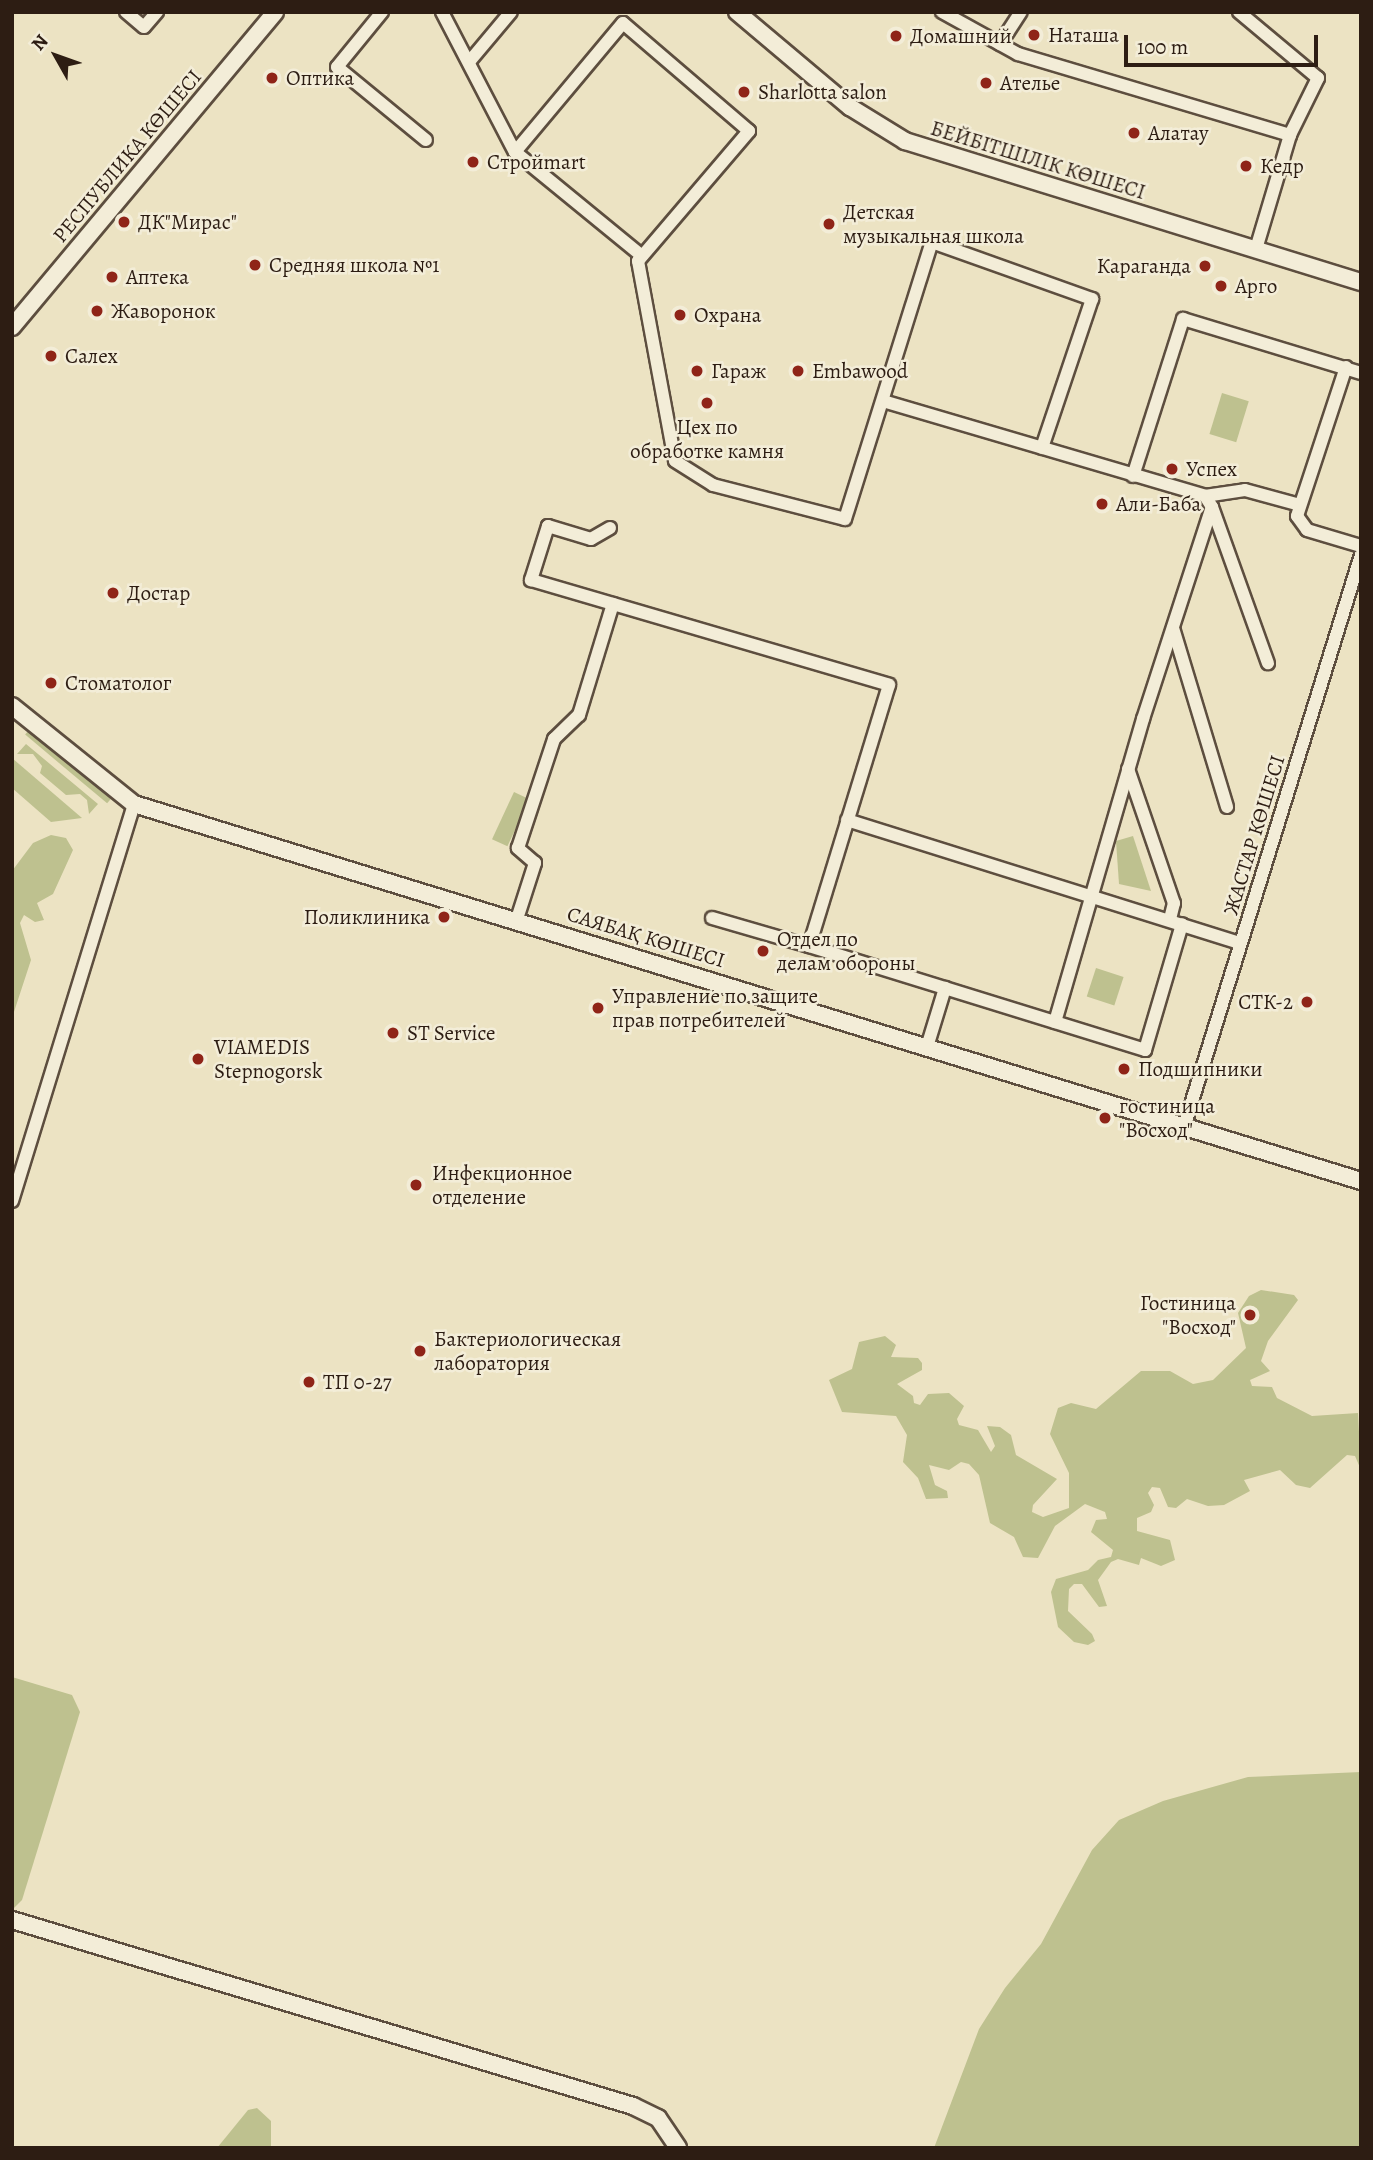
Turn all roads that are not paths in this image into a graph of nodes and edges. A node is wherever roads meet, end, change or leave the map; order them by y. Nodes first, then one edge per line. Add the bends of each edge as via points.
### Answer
1 (126, 12) edge
2 (157, 12) edge
3 (275, 12) edge
4 (382, 12) edge
5 (442, 12) edge
6 (511, 12) edge
7 (737, 12) edge
8 (942, 12) edge
9 (1021, 12) edge
10 (1239, 12) edge
11 (1000, 44) junction
12 (469, 62) junction
13 (1290, 135) junction
14 (426, 141) dead end
15 (515, 152) junction
16 (1256, 249) junction
17 (642, 256) junction
18 (1361, 282) edge
19 (12, 327) edge
20 (1346, 367) junction
21 (1361, 373) edge
22 (883, 401) junction
23 (1042, 449) junction
24 (1133, 476) junction
25 (1208, 502) junction
26 (1300, 505) junction
27 (610, 528) dead end
28 (1361, 546) edge
29 (1361, 555) edge
30 (613, 604) junction
31 (1173, 627) junction
32 (1268, 663) dead end
33 (12, 706) edge
34 (1128, 769) junction
35 (134, 804) junction
36 (1227, 807) dead end
37 (847, 820) junction
38 (1092, 897) junction
39 (712, 918) dead end
40 (517, 919) junction
41 (1176, 922) junction
42 (1240, 943) junction
43 (809, 946) junction
44 (945, 988) junction
45 (1055, 1022) junction
46 (927, 1047) junction
47 (1184, 1127) junction
48 (1361, 1181) edge
49 (12, 1201) edge
50 (12, 1920) edge
51 (678, 2148) edge

1 - 2 street via 144,27
3 - 19 street, РЕСПУБЛИКА КӨШЕСІ
4 - 14 street via 337,67
5 - 12 street
6 - 12 street
7 - 16 street, БЕЙБІТШІЛІК КӨШЕСІ via 850,107 905,141
8 - 11 street
9 - 11 street
10 - 13 street via 1318,78
11 - 13 street via 1018,54
12 - 15 street
13 - 16 street
15 - 17 street
15 - 17 street via 623,23 749,131
16 - 18 street, БЕЙБІТШІЛІК КӨШЕСІ
17 - 22 street via 638,261 675,461 713,485 845,519
20 - 21 street
20 - 24 street via 1183,319
20 - 26 street
22 - 23 street
22 - 23 street via 932,242 1092,299
23 - 24 street
24 - 25 street
25 - 26 street via 1245,489
25 - 31 street
25 - 32 street
26 - 28 street via 1297,516 1307,530
27 - 30 street via 591,539 548,526 531,580
29 - 42 street, ЖАСТАР КӨШЕСІ
30 - 37 street via 889,685
30 - 40 street via 579,715 554,739 518,848 535,863
31 - 34 street
31 - 36 street
33 - 35 street
34 - 38 street
34 - 41 street
35 - 40 street, САЯБАҚ КӨШЕСІ
35 - 49 street
37 - 38 street
37 - 43 street
38 - 41 street
38 - 45 street
39 - 43 street
40 - 46 street, САЯБАҚ КӨШЕСІ
41 - 42 street
41 - 45 street via 1145,1051
42 - 47 street, ЖАСТАР КӨШЕСІ
43 - 44 street
44 - 45 street
44 - 46 street
46 - 47 street, САЯБАҚ КӨШЕСІ
47 - 48 street, САЯБАҚ КӨШЕСІ
50 - 51 street via 633,2106 658,2118

